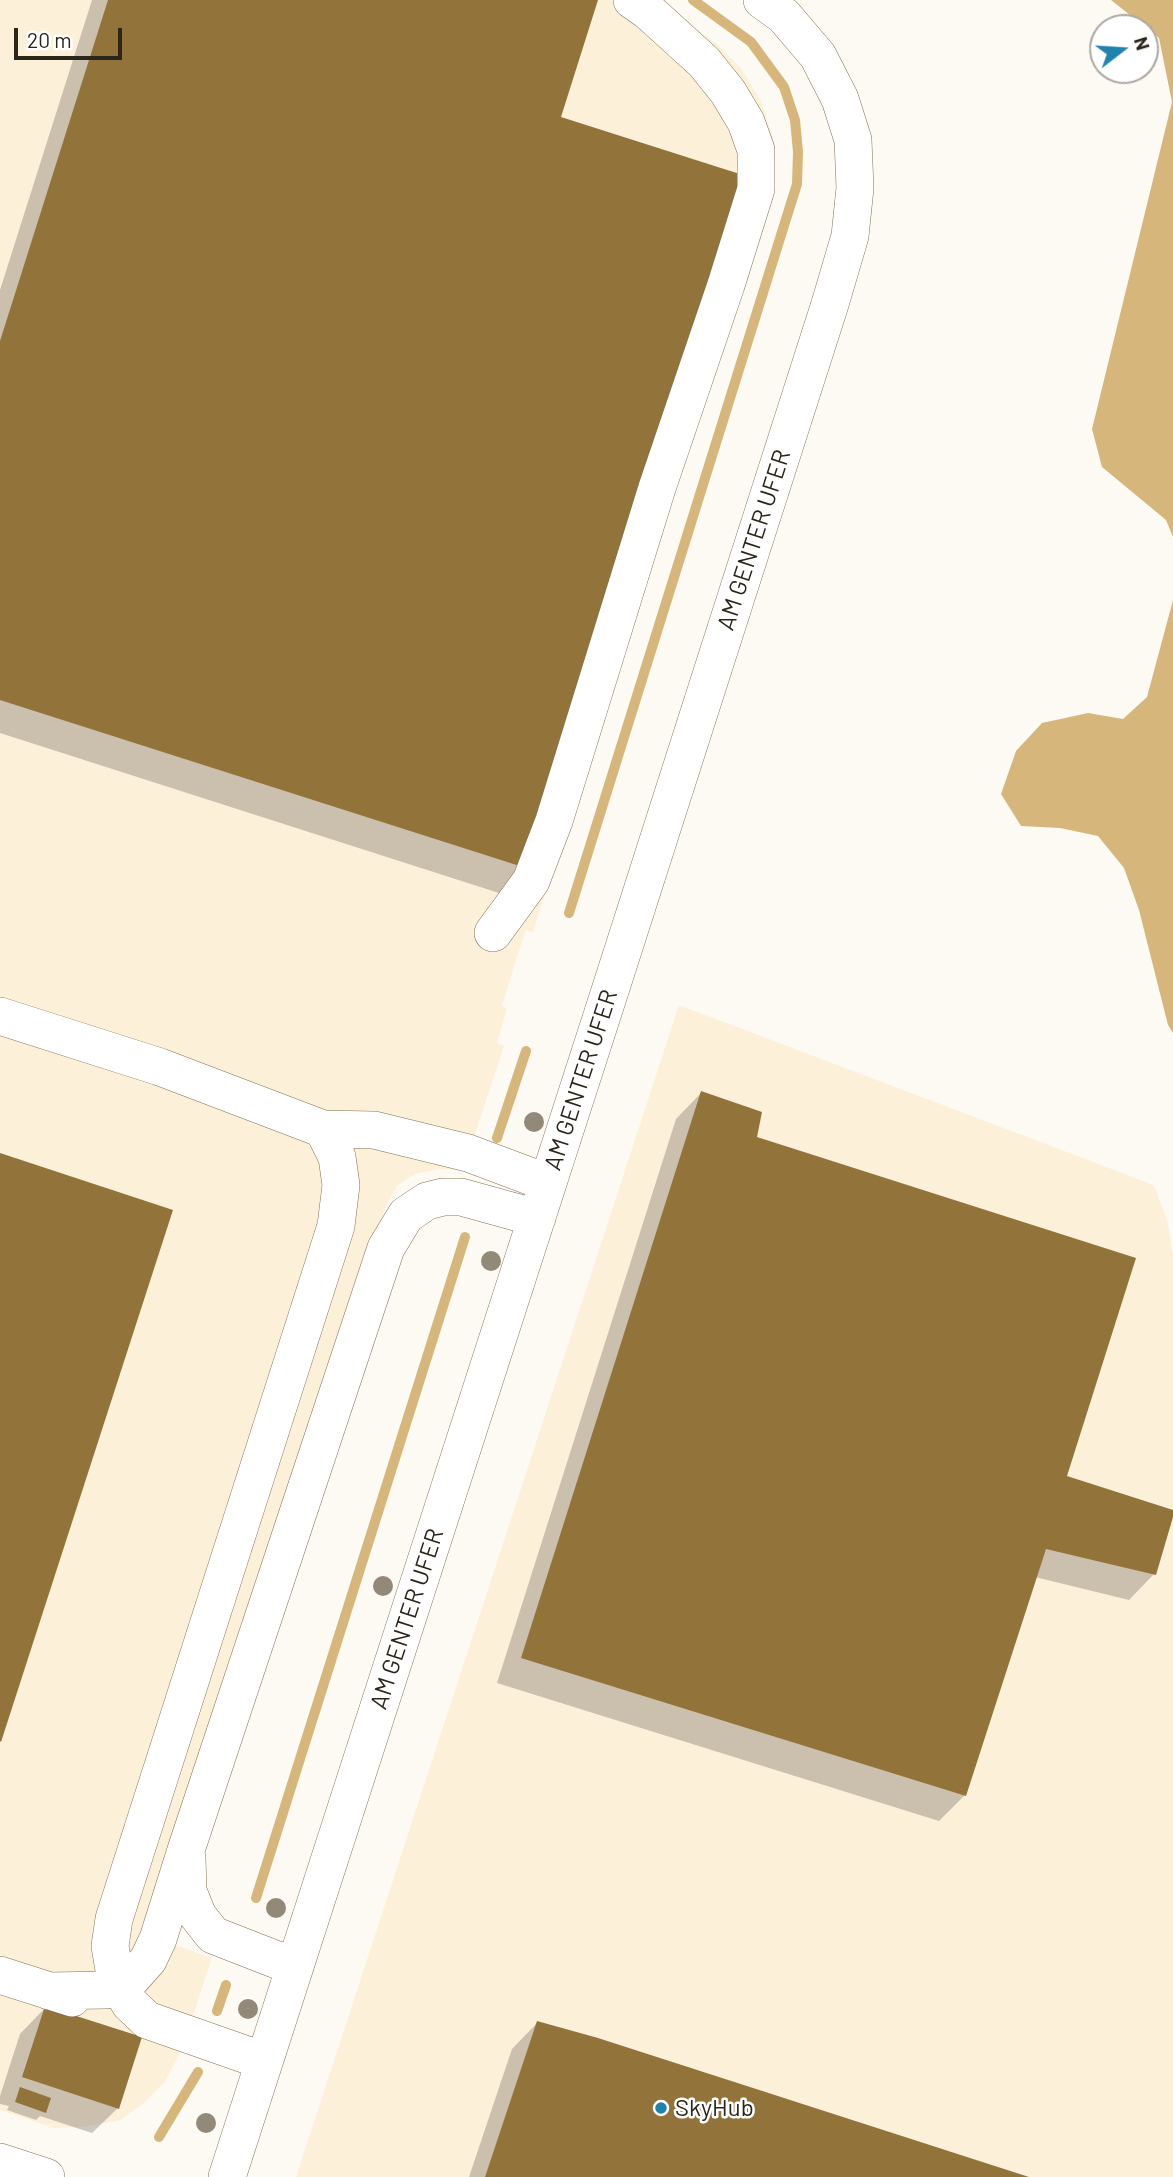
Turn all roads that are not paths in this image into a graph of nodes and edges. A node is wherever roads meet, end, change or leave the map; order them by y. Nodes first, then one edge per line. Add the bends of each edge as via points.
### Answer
1 (632, 0) edge
2 (762, 0) edge
3 (493, 933) dead end
4 (0, 1016) edge
5 (323, 1129) junction
6 (548, 1182) junction
7 (537, 1218) junction
8 (187, 1847) junction
9 (295, 1966) junction
10 (0, 1975) edge
11 (120, 1987) junction
12 (49, 1991) junction
13 (147, 2020) junction
14 (264, 2061) junction
15 (0, 2162) edge
16 (46, 2177) edge
17 (227, 2177) edge

1 - 3 street via 704,62 728,92 756,150 756,189 554,821 531,881
2 - 6 street, AM GENTER UFER via 784,16 818,56 840,99 853,140 850,236
4 - 5 street via 160,1067
5 - 6 street via 373,1130 468,1153
5 - 11 street via 337,1157 341,1185 336,1226 114,1919 110,1946
6 - 7 street, AM GENTER UFER
7 - 8 street via 461,1197 443,1197 406,1215 386,1248
7 - 9 street, AM GENTER UFER
8 - 9 street via 188,1891 198,1916 213,1934
8 - 11 street via 148,1961
9 - 14 street, AM GENTER UFER
10 - 12 street
11 - 12 street
11 - 13 street
12 - 13 street
13 - 14 street
14 - 17 street, AM GENTER UFER
15 - 16 street

